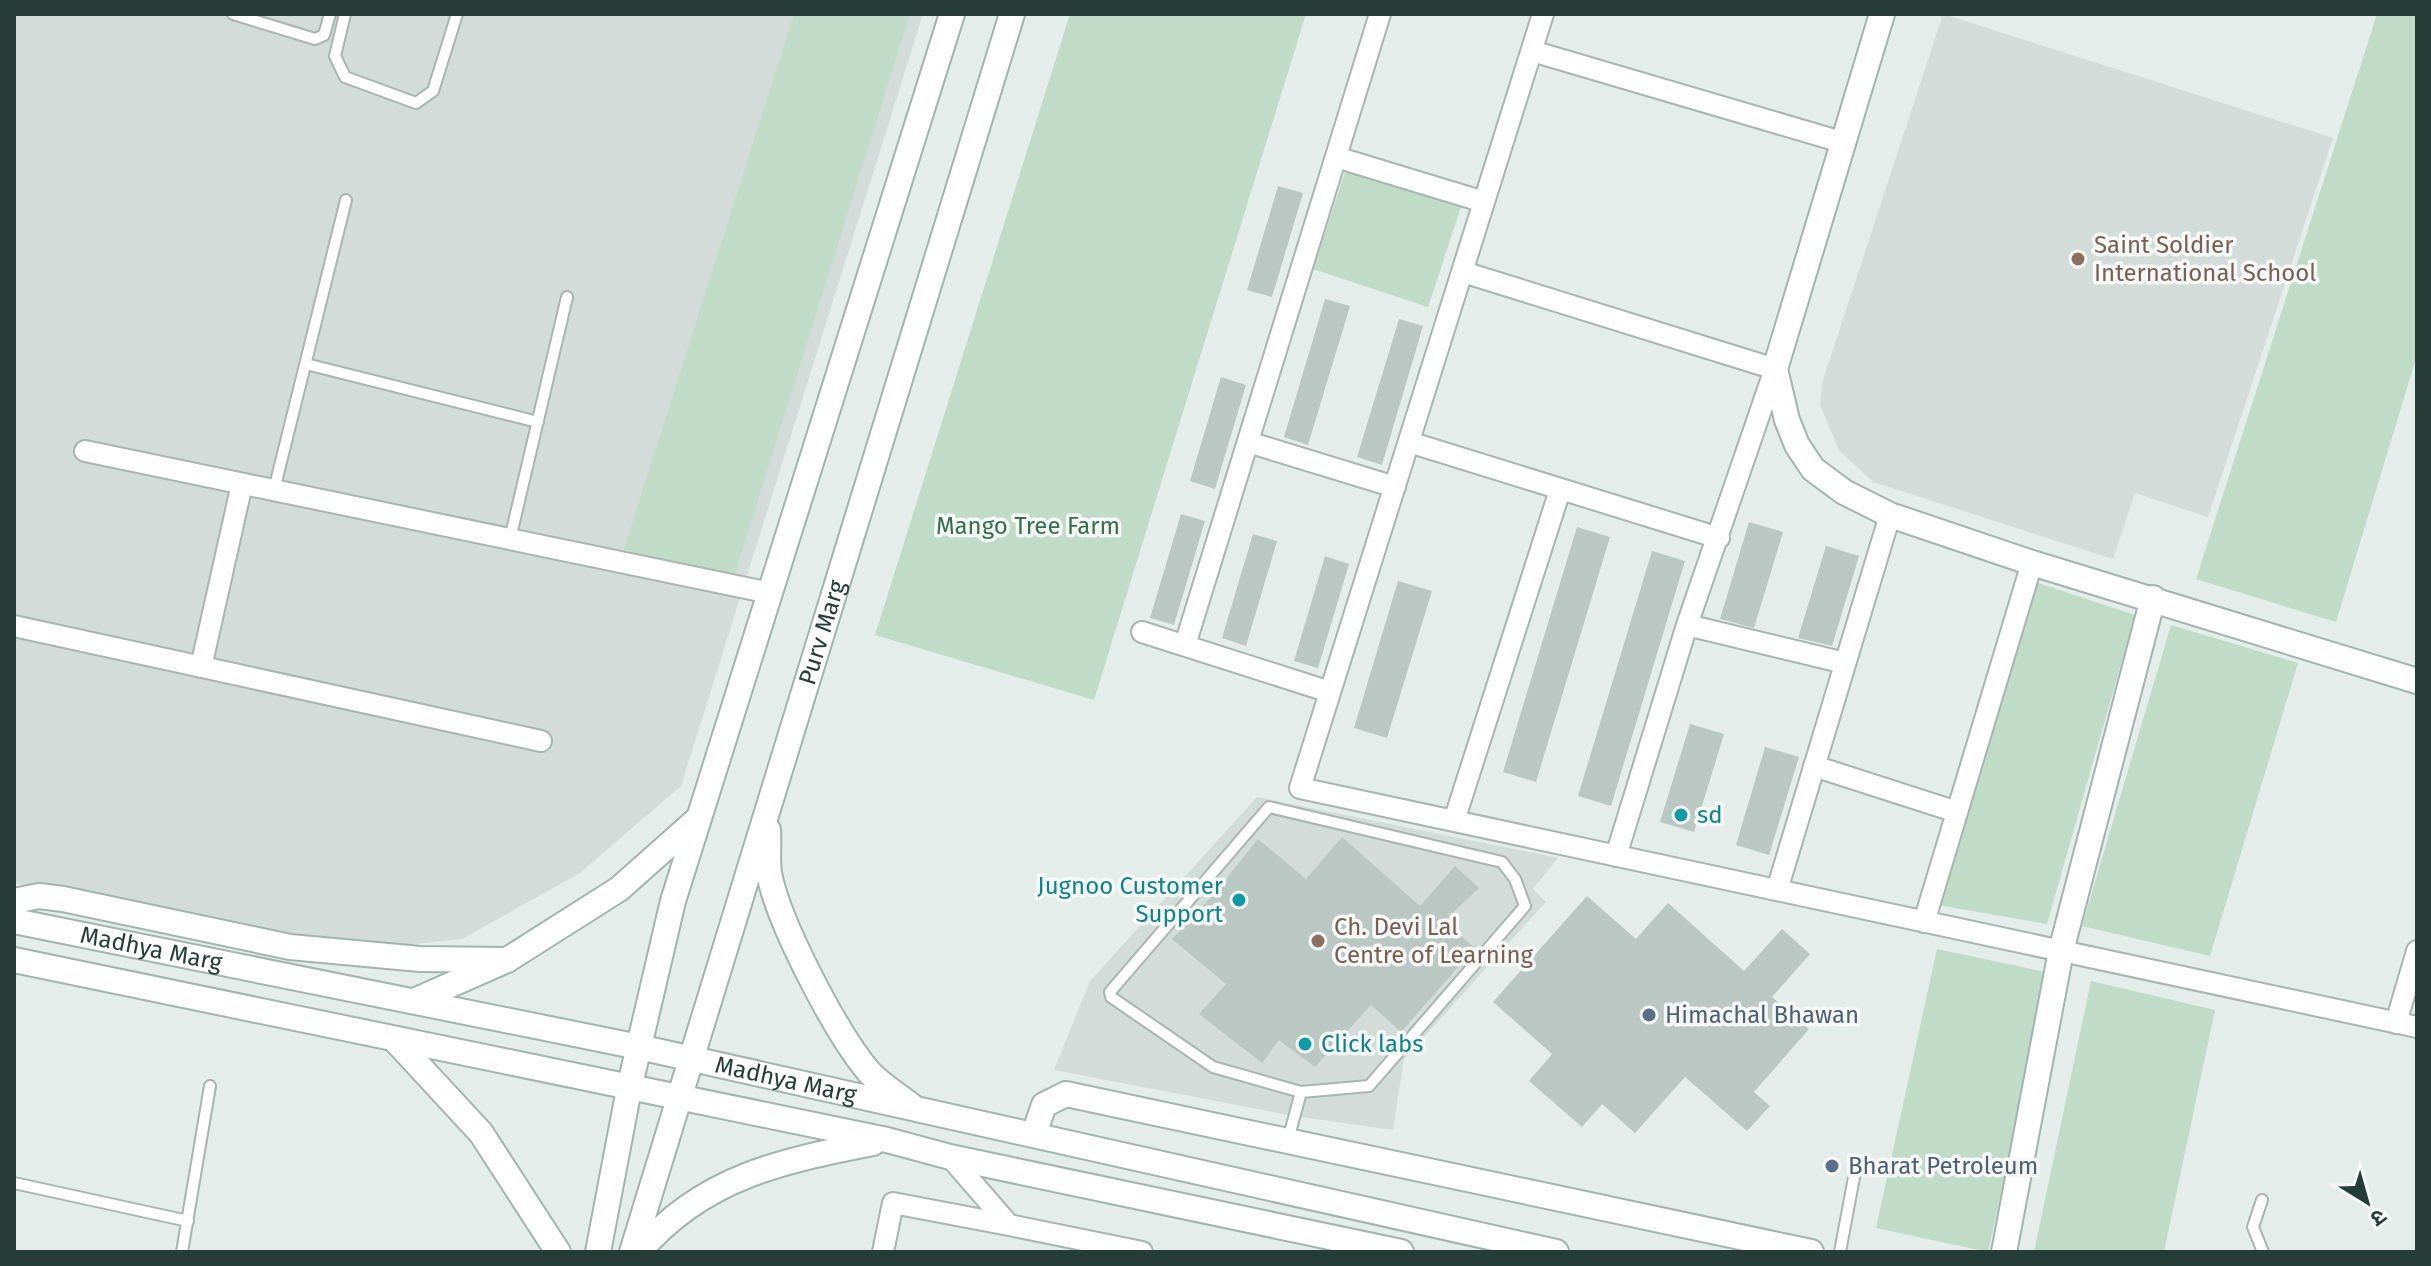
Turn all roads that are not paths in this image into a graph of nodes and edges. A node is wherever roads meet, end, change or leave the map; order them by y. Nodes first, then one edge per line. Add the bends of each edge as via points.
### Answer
1 (233, 14) edge
2 (330, 14) edge
3 (345, 14) edge
4 (457, 14) edge
5 (952, 14) edge
6 (1012, 14) edge
7 (1380, 14) edge
8 (1543, 14) edge
9 (1882, 14) edge
10 (1532, 51) junction
11 (1845, 143) junction
12 (1336, 157) junction
13 (346, 200) dead end
14 (1484, 202) junction
15 (1463, 272) junction
16 (567, 297) dead end
17 (306, 364) junction
18 (1775, 369) junction
19 (538, 422) junction
20 (1248, 442) junction
21 (1409, 442) junction
22 (85, 451) dead end
23 (242, 484) junction
24 (1395, 487) junction
25 (274, 490) junction
26 (1560, 490) junction
27 (1890, 515) junction
28 (1719, 538) junction
29 (510, 539) junction
30 (2032, 563) junction
31 (770, 593) junction
32 (2153, 598) junction
33 (1687, 625) junction
34 (14, 626) edge
35 (1142, 632) dead end
36 (1185, 645) junction
37 (1845, 663) junction
38 (201, 667) junction
39 (2417, 681) edge
40 (1330, 692) junction
41 (541, 741) dead end
42 (1814, 766) junction
43 (768, 807) junction
44 (1957, 812) junction
45 (700, 818) junction
46 (1454, 821) junction
47 (1616, 856) junction
48 (1777, 890) junction
49 (14, 901) edge
50 (14, 921) edge
51 (1924, 922) junction
52 (2061, 951) junction
53 (2417, 951) edge
54 (14, 960) edge
55 (507, 960) junction
56 (414, 1001) junction
57 (2396, 1023) junction
58 (2417, 1027) edge
59 (395, 1040) junction
60 (639, 1047) junction
61 (691, 1061) junction
62 (210, 1086) dead end
63 (629, 1089) junction
64 (1301, 1092) junction
65 (679, 1100) junction
66 (918, 1111) junction
67 (1034, 1134) junction
68 (887, 1140) junction
69 (1288, 1140) junction
70 (950, 1157) junction
71 (1855, 1172) dead end
72 (14, 1183) edge
73 (2262, 1200) dead end
74 (188, 1221) junction
75 (1009, 1225) junction
76 (182, 1252) edge
77 (558, 1252) edge
78 (598, 1252) edge
79 (632, 1252) edge
80 (639, 1252) edge
81 (883, 1252) edge
82 (1142, 1252) edge
83 (1401, 1252) edge
84 (1556, 1252) edge
85 (1811, 1252) edge
86 (1840, 1252) edge
87 (2004, 1252) edge
88 (2263, 1252) edge

1 - 2 lane via 315,39 324,35
3 - 4 lane via 335,56 345,77 416,103 433,91
5 - 31 main road
6 - 43 main road, Purv Marg
7 - 12 street
8 - 10 street
9 - 11 main road
10 - 11 street
10 - 14 street
11 - 18 main road
12 - 14 street
12 - 20 street
13 - 17 lane
14 - 15 street
15 - 18 street
15 - 21 street
16 - 19 lane
17 - 19 lane
17 - 25 lane
18 - 27 main road via 1787,420 1813,469
18 - 28 street
19 - 29 lane
20 - 24 street
20 - 36 street
21 - 24 street
21 - 26 street
22 - 23 street
23 - 25 street
23 - 38 street
24 - 40 street
25 - 29 street
26 - 28 street
26 - 46 street
27 - 30 main road
27 - 37 street
28 - 33 street
29 - 31 street
30 - 32 main road
30 - 44 street
31 - 45 main road
32 - 39 main road
32 - 52 main road
33 - 37 street
33 - 47 street
34 - 38 street
35 - 36 street
36 - 40 street
37 - 42 street
38 - 41 street
40 - 46 street via 1300,788
42 - 44 street
42 - 48 street
43 - 61 main road, Purv Marg
43 - 66 main road via 769,871 780,914 848,1043 871,1074
44 - 51 street
45 - 55 main road via 619,889
45 - 60 main road via 673,901
46 - 47 street
47 - 48 street
48 - 51 street
49 - 55 main road via 63,899 290,947 420,959
50 - 56 main road, Madhya Marg
51 - 52 street
52 - 57 street
52 - 87 main road
53 - 57 street
54 - 59 main road, Madhya Marg
55 - 56 main road
56 - 60 main road, Madhya Marg
57 - 58 street
59 - 63 main road, Madhya Marg
59 - 77 main road via 481,1133
60 - 61 main road, Madhya Marg
60 - 63 main road
61 - 65 main road, Purv Marg
61 - 66 main road, Madhya Marg
62 - 74 lane
63 - 65 main road, Madhya Marg
63 - 78 main road
64 - 64 lane via 1213,1067 1110,992 1269,807 1502,862 1525,906 1369,1086
64 - 69 lane
65 - 68 main road, Madhya Marg
65 - 79 main road, Purv Marg
66 - 67 main road, Madhya Marg
67 - 69 main road via 1044,1105 1066,1094
67 - 84 main road, Madhya Marg
68 - 70 main road, Madhya Marg
68 - 80 main road via 736,1177 690,1206
69 - 85 main road
70 - 75 street
70 - 83 main road, Madhya Marg
71 - 86 lane
72 - 74 lane
73 - 88 lane via 2253,1227
74 - 76 lane
75 - 81 street via 893,1203
75 - 82 street

